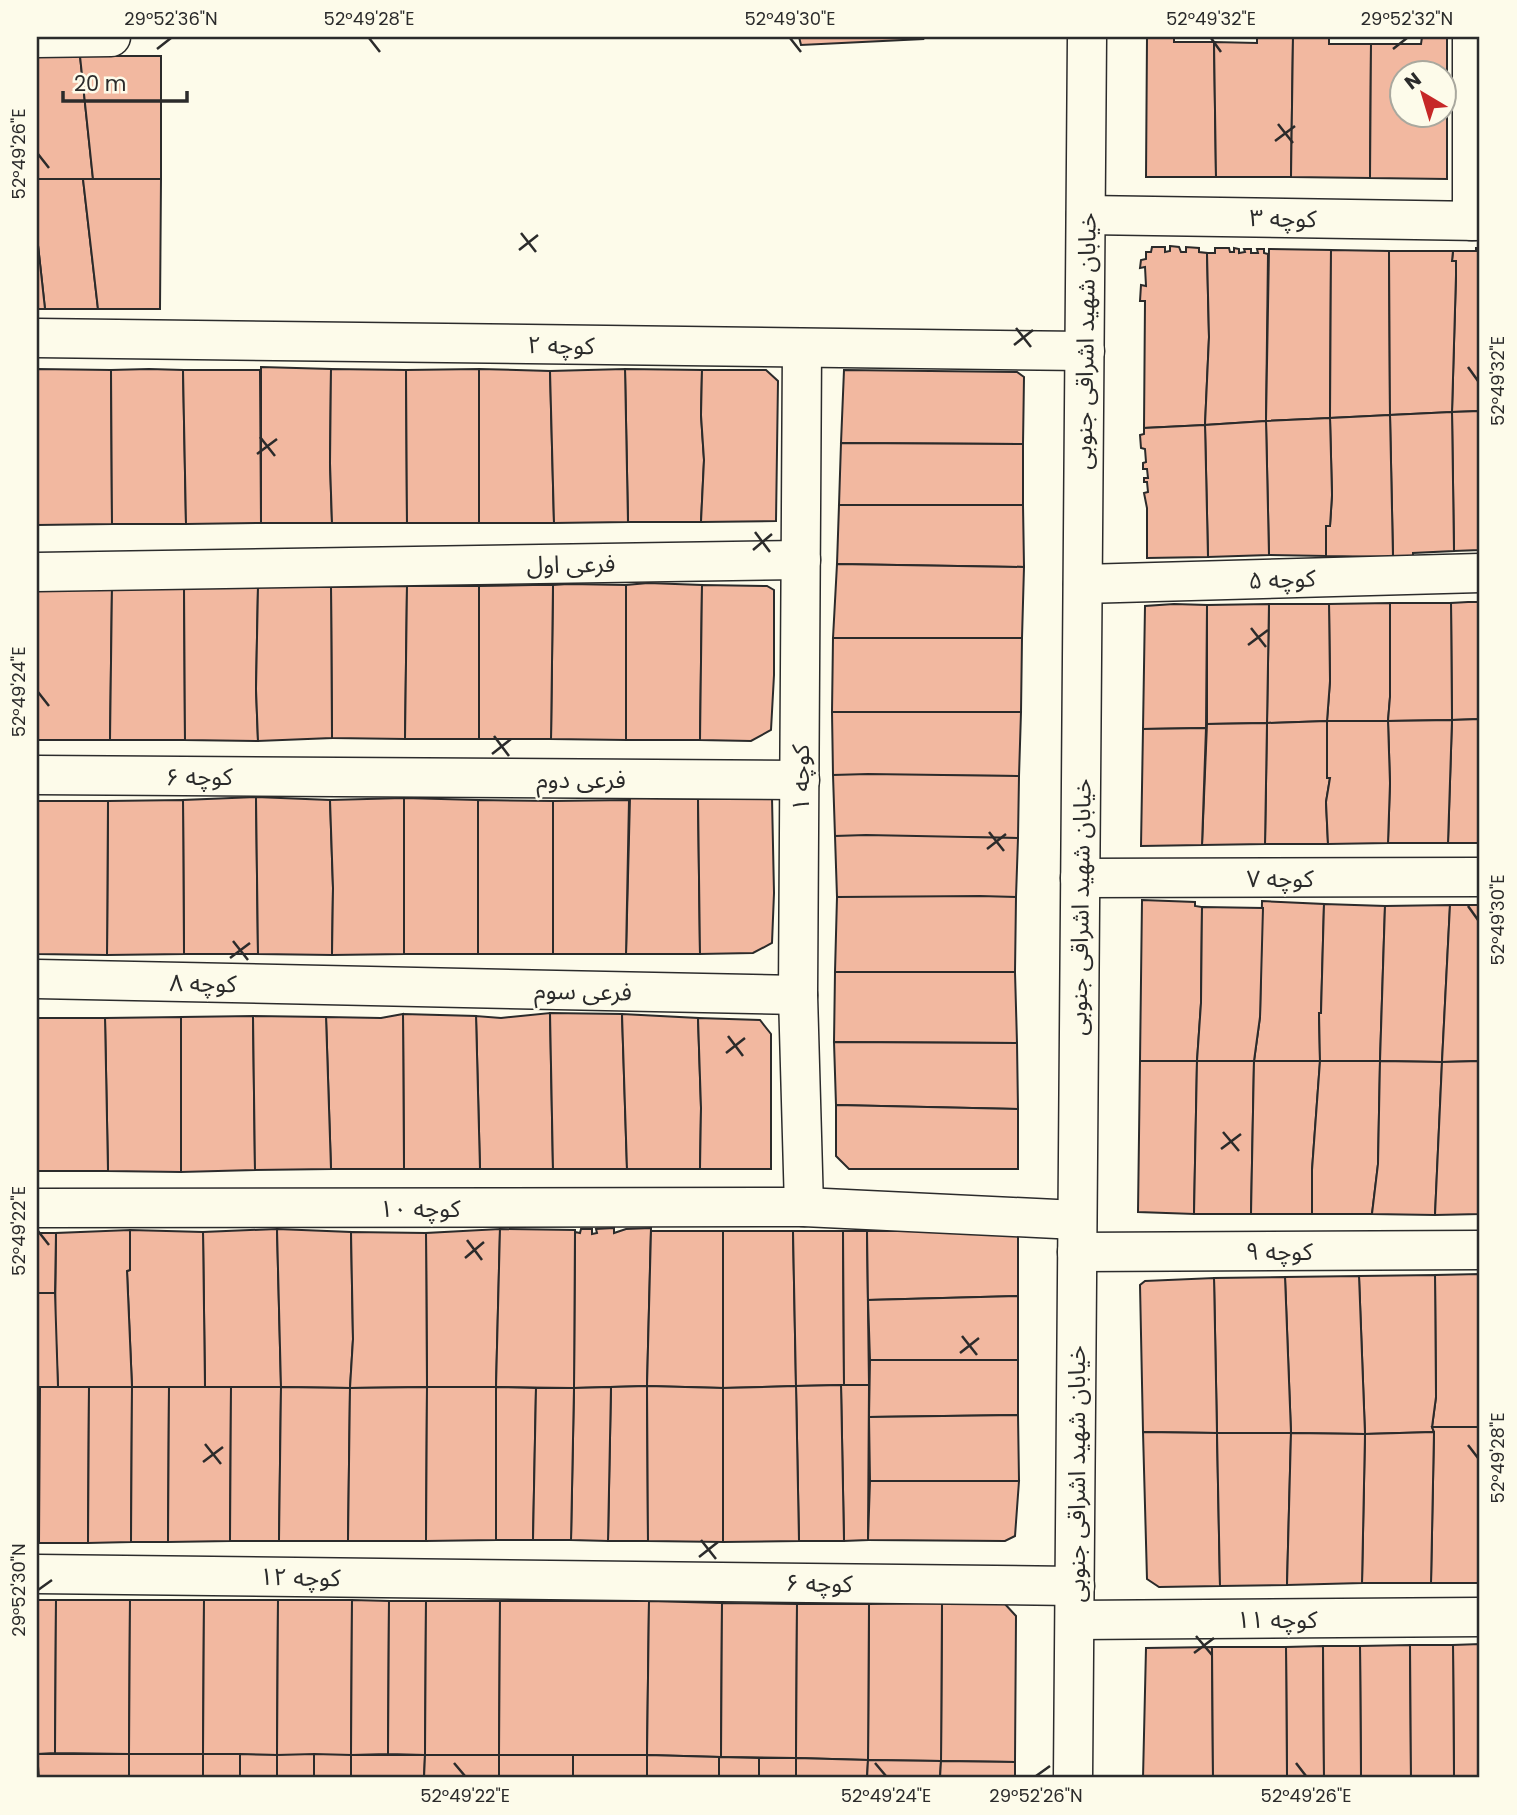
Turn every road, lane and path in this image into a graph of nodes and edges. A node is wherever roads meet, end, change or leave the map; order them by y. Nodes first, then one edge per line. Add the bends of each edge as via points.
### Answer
1 (111, 37) edge
2 (1087, 37) edge
3 (1472, 37) edge
4 (37, 38) edge
5 (1086, 215) junction
6 (1476, 221) edge
7 (37, 338) edge
8 (802, 348) junction
9 (1085, 351) junction
10 (801, 560) junction
11 (37, 572) edge
12 (1480, 573) edge
13 (1083, 584) junction
14 (37, 775) edge
15 (362, 777) joint
16 (800, 780) junction
17 (1480, 877) edge
18 (1080, 878) junction
19 (37, 979) edge
20 (368, 986) joint
21 (798, 995) junction
22 (37, 1208) edge
23 (803, 1208) junction
24 (1077, 1236) junction
25 (1480, 1250) edge
26 (37, 1574) edge
27 (563, 1580) joint
28 (1075, 1603) junction
29 (1480, 1617) edge
30 (1073, 1778) edge

1 - 4 street
2 - 5 street, خیابان شهید اشراقی جنوبی
3 - 6 street
5 - 6 street, کوچه ۳
5 - 9 street, خیابان شهید اشراقی جنوبی
7 - 8 street, کوچه ۲
8 - 9 street, کوچه ۲
8 - 10 street, کوچه ۱
9 - 13 street, خیابان شهید اشراقی جنوبی
10 - 11 street, فرعی اول
10 - 16 street, کوچه ۱
12 - 13 street, کوچه ۵
13 - 18 street, خیابان شهید اشراقی جنوبی
14 - 15 street, کوچه ۶
15 - 16 street, فرعی دوم
16 - 21 street, کوچه ۱
17 - 18 street, کوچه ۷
18 - 24 street, خیابان شهید اشراقی جنوبی
19 - 20 street, کوچه ۸
20 - 21 street, فرعی سوم
21 - 23 street, کوچه ۱
22 - 23 street, کوچه ۱۰
23 - 24 street, کوچه ۱۰
24 - 25 street, کوچه ۹
24 - 28 street, خیابان شهید اشراقی جنوبی
26 - 27 street, کوچه ۱۲
27 - 28 street, کوچه ۶
28 - 29 street, کوچه ۱۱
28 - 30 street, خیابان شهید اشراقی جنوبی

